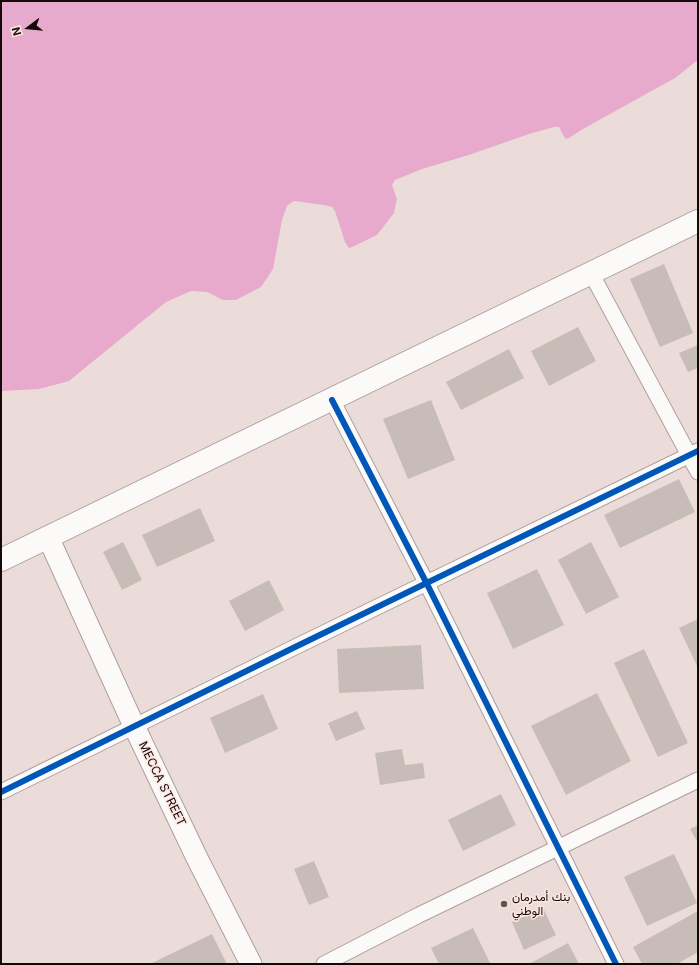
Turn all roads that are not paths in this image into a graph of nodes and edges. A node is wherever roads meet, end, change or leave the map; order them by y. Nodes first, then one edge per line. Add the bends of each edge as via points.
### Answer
1 (698, 221) edge
2 (591, 273) junction
3 (332, 400) junction
4 (694, 453) edge
5 (698, 472) edge
6 (48, 537) junction
7 (1, 560) edge
8 (427, 584) junction
9 (134, 726) junction
10 (698, 780) edge
11 (1, 792) edge
12 (558, 847) junction
13 (251, 964) edge
14 (324, 964) edge
15 (616, 964) edge

1 - 2 main road
2 - 3 main road
2 - 4 street
3 - 6 main road
3 - 8 street
4 - 5 street
4 - 8 street
6 - 7 main road
6 - 9 main road, MECCA STREET
8 - 9 street
8 - 12 street
9 - 11 street
9 - 13 main road, MECCA STREET
10 - 12 street
12 - 14 street
12 - 15 street

